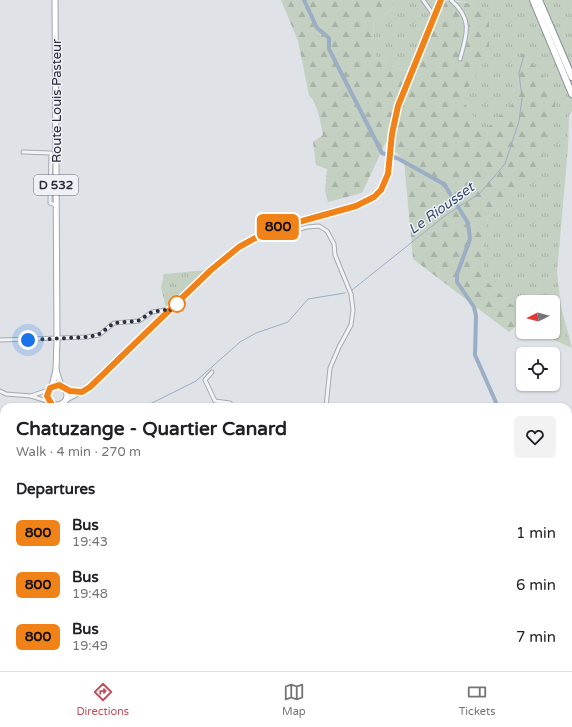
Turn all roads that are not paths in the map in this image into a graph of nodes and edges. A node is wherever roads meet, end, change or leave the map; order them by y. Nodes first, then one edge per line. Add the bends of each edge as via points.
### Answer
1 (55, 0) edge
2 (423, 0) edge
3 (441, 0) edge
4 (451, 0) edge
5 (533, 0) edge
6 (540, 0) edge
7 (434, 17) junction
8 (460, 59) dead end
9 (572, 77) edge
10 (572, 94) edge
11 (23, 152) dead end
12 (56, 204) junction
13 (262, 234) junction
14 (168, 312) junction
15 (57, 339) junction
16 (0, 340) edge
17 (56, 370) junction
18 (212, 372) dead end
19 (61, 386) junction
20 (50, 388) junction
21 (66, 390) junction
22 (0, 391) edge
23 (82, 392) junction
24 (31, 396) junction
25 (66, 400) junction
26 (48, 403) edge
27 (50, 403) edge
28 (64, 403) edge
29 (225, 403) edge
30 (326, 403) edge

1 - 12 main road, Route Louis Pasteur / D 532
2 - 7 street
3 - 7 street
4 - 8 street via 462,9 466,22 466,38
5 - 10 highway
6 - 9 highway
7 - 13 street via 398,106 388,174 381,190 366,202
11 - 12 street via 51,153 50,203
12 - 15 main road, Route Louis Pasteur / D 532
13 - 14 street via 227,256
13 - 30 street via 265,238 319,226 327,231 334,244 335,255 351,294 353,310 351,325 330,368
14 - 15 street via 159,310 138,321 114,323 98,335
14 - 23 street via 100,379
15 - 16 street
15 - 17 main road, Route Louis Pasteur / D 532
17 - 19 main road, Route Louis Pasteur / D 532
17 - 20 main road, Route Louis Pasteur / D 532
18 - 29 street via 206,380 215,401
19 - 20 main road
19 - 21 main road
20 - 24 street
20 - 27 main road via 47,396
21 - 23 street
21 - 25 main road
22 - 24 street via 6,394
23 - 25 street
24 - 26 street
25 - 28 main road

